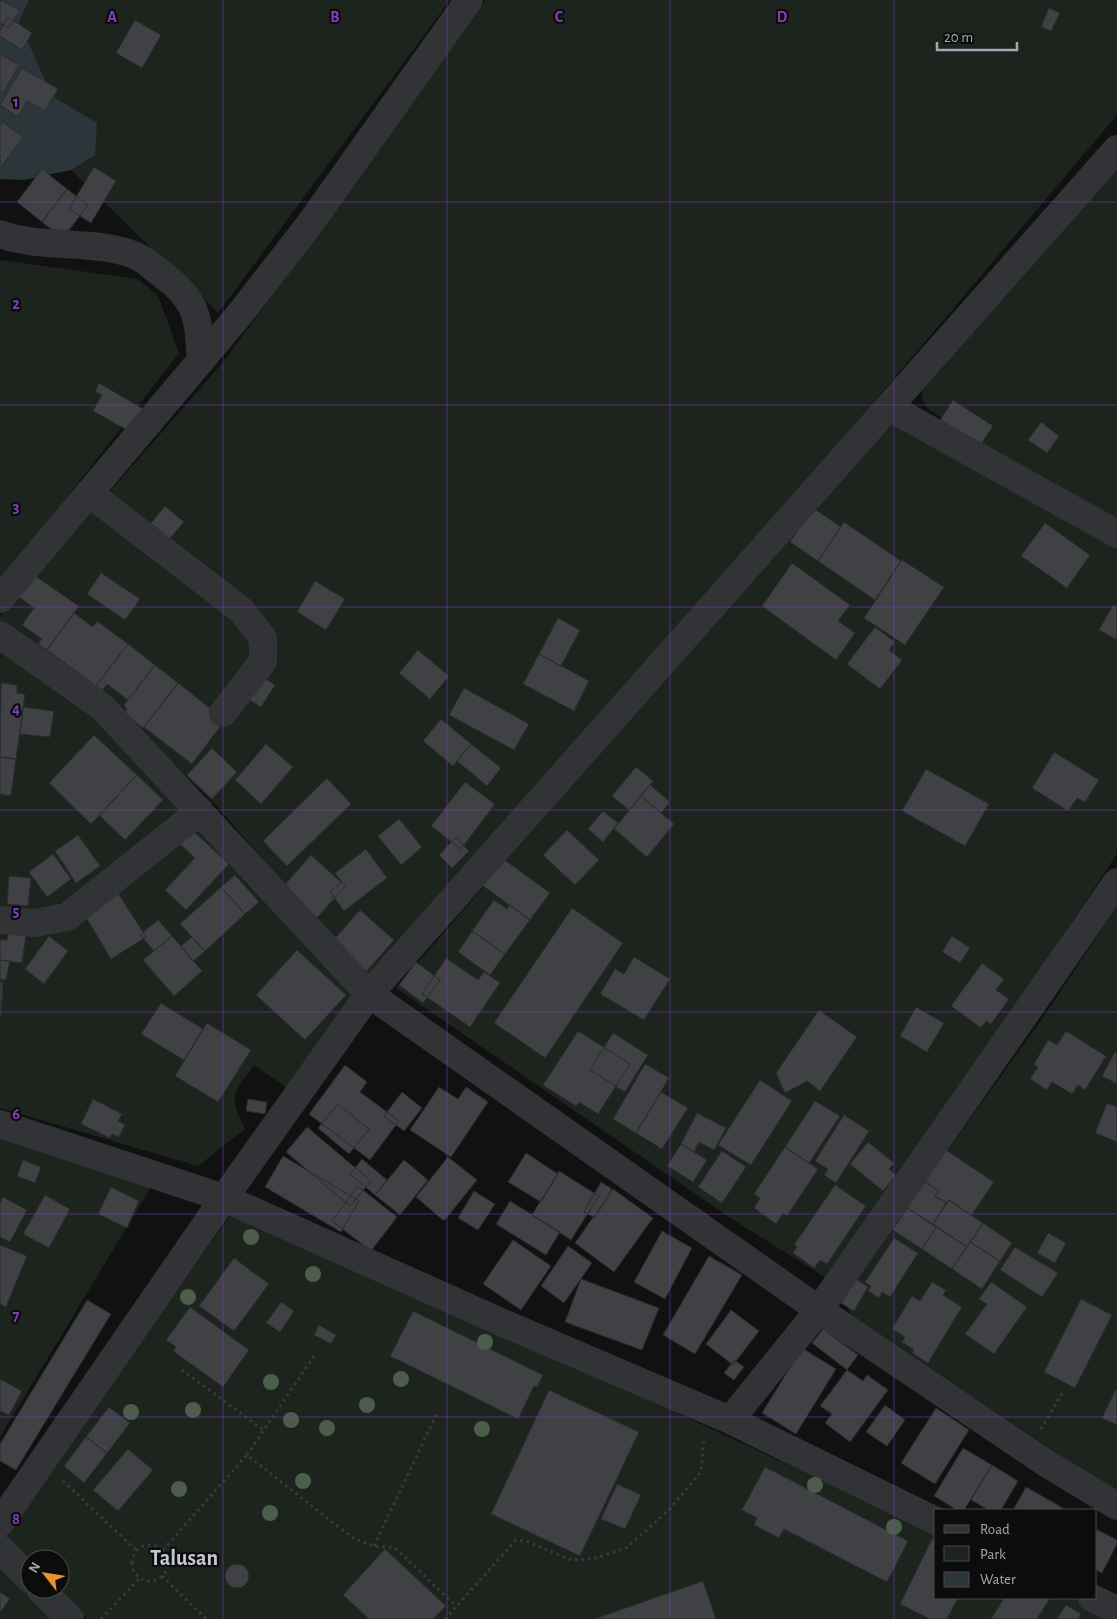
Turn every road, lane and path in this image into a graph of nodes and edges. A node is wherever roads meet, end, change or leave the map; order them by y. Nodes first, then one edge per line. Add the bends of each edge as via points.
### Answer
1 (469, 0) edge
2 (1117, 149) edge
3 (0, 234) edge
4 (201, 361) junction
5 (889, 407) junction
6 (89, 494) junction
7 (1117, 534) edge
8 (0, 600) edge
9 (0, 635) edge
10 (223, 713) dead end
11 (200, 811) junction
12 (1117, 882) edge
13 (0, 920) edge
14 (369, 994) junction
15 (0, 1124) edge
16 (224, 1198) junction
17 (819, 1310) junction
18 (314, 1356) dead end
19 (182, 1370) dead end
20 (1064, 1390) dead end
21 (438, 1411) dead end
22 (720, 1416) junction
23 (265, 1431) junction
24 (1028, 1451) junction
25 (247, 1455) junction
26 (42, 1461) junction
27 (1117, 1506) edge
28 (934, 1520) edge
29 (0, 1523) edge
30 (374, 1546) junction
31 (0, 1549) edge
32 (163, 1550) junction
33 (137, 1551) junction
34 (20, 1569) edge
35 (162, 1576) junction
36 (140, 1578) junction
37 (50, 1599) edge
38 (1094, 1599) edge
39 (456, 1606) junction
40 (1117, 1610) edge
41 (70, 1619) edge
42 (101, 1619) edge
43 (206, 1619) edge
44 (445, 1619) edge

1 - 4 street via 309,225
2 - 5 street
3 - 4 street via 18,240 109,249 141,258 187,295 198,322
4 - 6 street
5 - 7 street
5 - 14 street
6 - 8 street
6 - 10 street via 241,610 263,638 263,661
9 - 11 street via 102,708
11 - 13 street via 67,917 34,923
11 - 14 street
12 - 17 street
14 - 16 street
14 - 17 street
15 - 16 street
16 - 22 street
16 - 26 street
17 - 22 street
17 - 24 street
18 - 23 path
19 - 23 path
20 - 24 path
21 - 30 path
22 - 28 street
22 - 39 path via 704,1428 701,1472 668,1511 626,1548 593,1559 571,1560 516,1540
23 - 25 path
24 - 27 street
25 - 30 path via 354,1540
25 - 32 path
26 - 29 street
26 - 33 path
30 - 39 path via 395,1548
31 - 34 street
32 - 33 path via 147,1545
32 - 35 path via 168,1566
33 - 36 path via 132,1562
35 - 36 path via 151,1581
35 - 43 path
36 - 42 path
37 - 41 street
38 - 40 street
39 - 44 path

